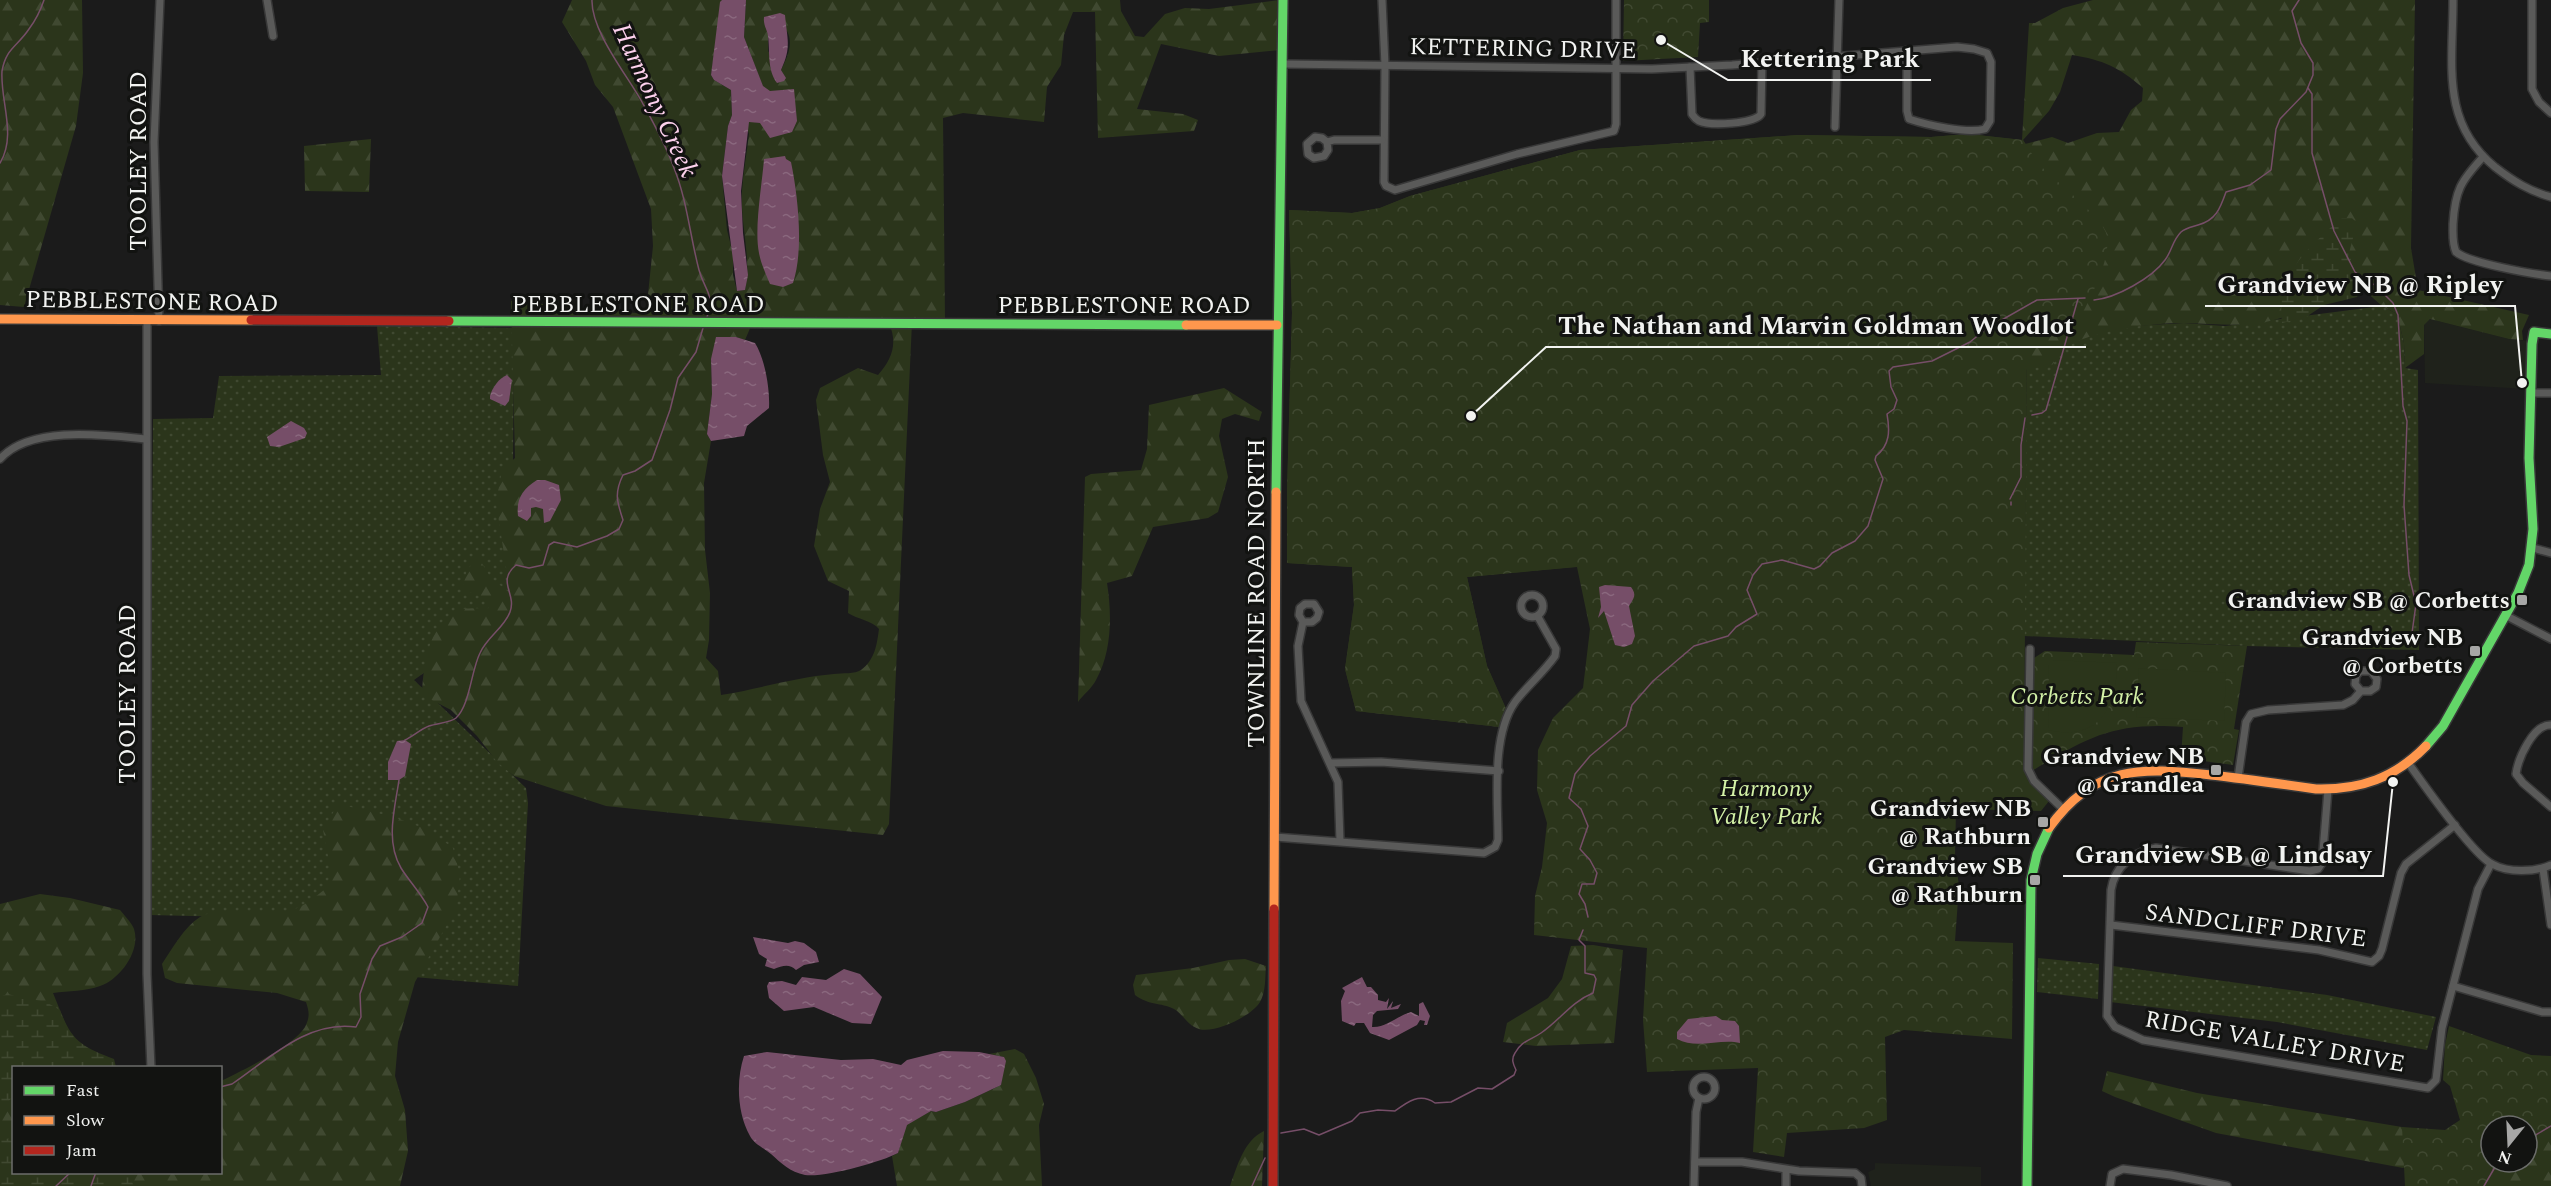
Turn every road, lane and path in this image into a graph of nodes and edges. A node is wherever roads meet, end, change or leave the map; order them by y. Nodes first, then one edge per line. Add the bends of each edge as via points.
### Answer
1 (160, 0) edge
2 (267, 0) edge
3 (1283, 0) edge
4 (1382, 0) edge
5 (1616, 0) edge
6 (1839, 0) edge
7 (2453, 0) edge
8 (2532, 0) edge
9 (273, 36) dead end
10 (1907, 50) junction
11 (1835, 57) junction
12 (1762, 63) junction
13 (1283, 64) junction
14 (1384, 65) junction
15 (1690, 67) junction
16 (1616, 69) junction
17 (2551, 113) edge
18 (1835, 127) dead end
19 (1382, 140) junction
20 (1327, 142) dead end
21 (2483, 157) junction
22 (2551, 197) edge
23 (2551, 276) edge
24 (0, 319) edge
25 (147, 321) junction
26 (159, 321) junction
27 (1277, 326) junction
28 (2551, 333) edge
29 (2530, 393) junction
30 (2551, 393) edge
31 (146, 439) junction
32 (0, 459) edge
33 (2533, 548) junction
34 (2551, 553) edge
35 (2505, 615) junction
36 (1538, 617) dead end
37 (1303, 622) dead end
38 (2551, 639) edge
39 (2030, 649) dead end
40 (2361, 691) dead end
41 (2551, 725) edge
42 (1330, 763) junction
43 (2409, 764) junction
44 (1499, 771) junction
45 (2238, 778) junction
46 (2328, 790) junction
47 (2551, 807) edge
48 (2063, 809) junction
49 (2456, 825) junction
50 (1275, 837) junction
51 (1340, 841) junction
52 (2491, 864) junction
53 (2551, 865) edge
54 (2543, 868) junction
55 (2111, 925) junction
56 (2551, 925) edge
57 (2453, 986) junction
58 (2551, 1012) edge
59 (151, 1066) edge
60 (1699, 1098) dead end
61 (1695, 1162) junction
62 (1786, 1170) junction
63 (1274, 1186) edge
64 (1694, 1186) edge
65 (1786, 1186) edge
66 (1862, 1186) edge
67 (2027, 1186) edge
68 (2110, 1186) edge
69 (2223, 1186) edge

1 - 26 street, TOOLEY ROAD via 154,142
2 - 9 street
3 - 13 street, TOWNLINE ROAD NORTH
4 - 14 street
5 - 16 street
6 - 11 street
7 - 21 street via 2453,98 2461,126
8 - 17 street via 2532,89
10 - 10 street via 1909,119 1985,129 1990,121 1991,62 1987,53 1957,47
10 - 11 street, KETTERING DRIVE
11 - 12 street, KETTERING DRIVE
11 - 18 street
12 - 15 street, KETTERING DRIVE
12 - 15 street via 1761,114 1751,122 1706,123 1695,118
13 - 14 street, KETTERING DRIVE
13 - 27 street, TOWNLINE ROAD NORTH
14 - 16 street, KETTERING DRIVE
14 - 19 street
15 - 16 street, KETTERING DRIVE
16 - 19 street via 1616,124 1607,134 1517,154 1395,190 1383,182
19 - 20 street
21 - 22 street via 2529,191
21 - 23 street via 2458,187 2454,201 2456,252 2502,267
24 - 25 street, PEBBLESTONE ROAD
25 - 26 street, PEBBLESTONE ROAD
25 - 31 street, TOOLEY ROAD
26 - 27 street, PEBBLESTONE ROAD
27 - 50 street, TOWNLINE ROAD NORTH
28 - 29 street via 2534,332
29 - 30 street
29 - 33 street
31 - 32 street via 42,436
31 - 59 street, TOOLEY ROAD via 147,974
33 - 34 street
33 - 35 street via 2526,576
35 - 38 street
35 - 43 street via 2443,726
36 - 44 street via 1556,649 1555,656 1508,716 1501,736
37 - 42 street via 1298,646 1301,701
39 - 48 street via 2028,769 2034,781
40 - 45 street via 2343,705 2252,714 2246,722
41 - 47 street via 2543,726 2533,736 2516,774
42 - 44 street via 1382,762
42 - 51 street via 1338,782
43 - 46 street via 2368,784
43 - 49 street
44 - 51 street via 1498,840 1490,851
45 - 46 street
45 - 48 street via 2133,771 2094,784
46 - 55 street, RIDGE VALLEY DRIVE via 2322,863 2318,869 2310,871 2156,848 2142,851 2129,858 2113,879
48 - 67 street via 2039,846 2031,880
49 - 52 street
49 - 55 street, SANDCLIFF DRIVE via 2406,864 2382,949 2372,962 2319,951
50 - 51 street
50 - 63 street, TOWNLINE ROAD NORTH
52 - 54 street via 2515,870
52 - 57 street, RIDGE VALLEY DRIVE via 2478,889
53 - 54 street
54 - 56 street
55 - 57 street, RIDGE VALLEY DRIVE via 2107,1016 2115,1027 2144,1040 2177,1047 2428,1088 2436,1080 2442,1028
57 - 58 street
60 - 61 street
61 - 62 street via 1752,1163
61 - 64 street
62 - 65 street
62 - 66 street via 1855,1173
68 - 69 street via 2112,1174 2123,1168

